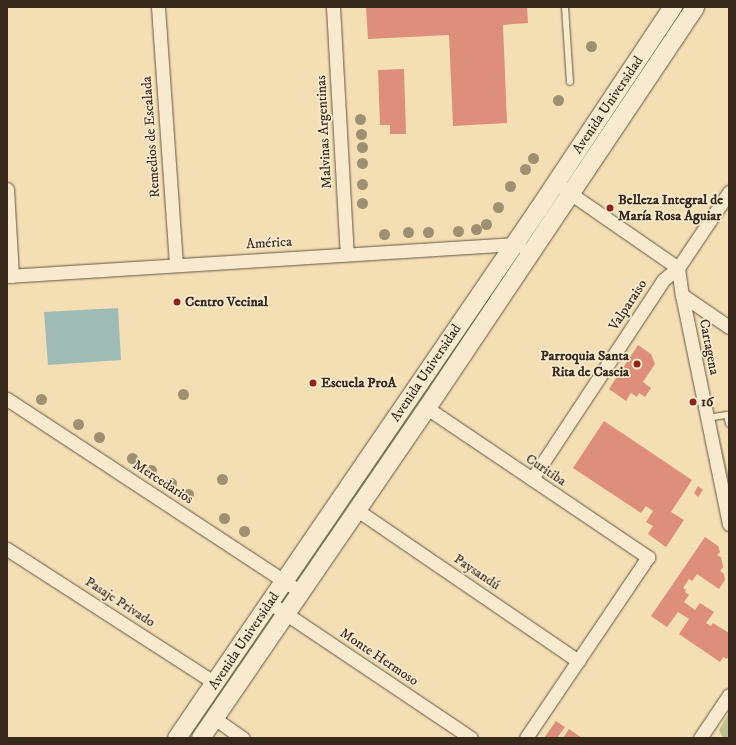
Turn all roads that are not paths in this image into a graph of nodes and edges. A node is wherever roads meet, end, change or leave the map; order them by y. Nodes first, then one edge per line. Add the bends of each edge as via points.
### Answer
1 (158, 7) edge
2 (333, 7) edge
3 (565, 7) edge
4 (673, 7) edge
5 (696, 7) edge
6 (570, 82) dead end
7 (555, 183) junction
8 (7, 189) edge
9 (729, 192) edge
10 (570, 194) junction
11 (514, 244) junction
12 (531, 253) junction
13 (347, 254) junction
14 (176, 264) junction
15 (678, 268) junction
16 (9, 276) edge
17 (682, 295) junction
18 (729, 327) edge
19 (7, 399) edge
20 (426, 408) junction
21 (707, 418) junction
22 (729, 424) edge
23 (532, 479) junction
24 (357, 510) junction
25 (729, 524) edge
26 (7, 549) edge
27 (284, 581) junction
28 (301, 592) junction
29 (270, 603) junction
30 (286, 614) junction
31 (578, 661) junction
32 (215, 684) junction
33 (729, 695) edge
34 (214, 718) junction
35 (704, 737) edge
36 (178, 738) edge
37 (200, 738) edge
38 (243, 738) edge
39 (471, 738) edge
40 (526, 738) edge

1 - 14 street, Remedios de Escalada
2 - 13 street, Malvinas Argentinas
3 - 6 lane
4 - 7 main road, Avenida Universidad
5 - 10 main road, Avenida Universidad
7 - 10 street
7 - 11 main road, Avenida Universidad
8 - 16 street
9 - 15 street, Valparaiso
10 - 12 main road, Avenida Universidad
10 - 15 street
11 - 12 street
11 - 13 street, América
11 - 27 main road, Avenida Universidad
12 - 20 main road, Avenida Universidad
13 - 14 street, América
14 - 16 street, América
15 - 17 street, Cartagena
15 - 23 street, Valparaiso via 663,280
17 - 18 street
17 - 21 street, Cartagena
19 - 27 street, Mercedarios
20 - 23 street, Curitiba
20 - 24 main road, Avenida Universidad
21 - 22 lane via 727,415
21 - 25 street, Cartagena
23 - 31 street, Curitiba via 648,557
24 - 28 main road, Avenida Universidad
24 - 31 street, Paysandú
26 - 32 street, Pasaje Privado
27 - 28 street, Mercedarios
27 - 29 main road, Avenida Universidad
28 - 30 main road, Avenida Universidad
29 - 30 street, Monte Hermoso
29 - 32 main road, Avenida Universidad
30 - 34 main road, Avenida Universidad
30 - 39 street, Monte Hermoso
31 - 40 street
32 - 36 main road, Avenida Universidad
33 - 35 street
34 - 37 main road, Avenida Universidad
34 - 38 street

